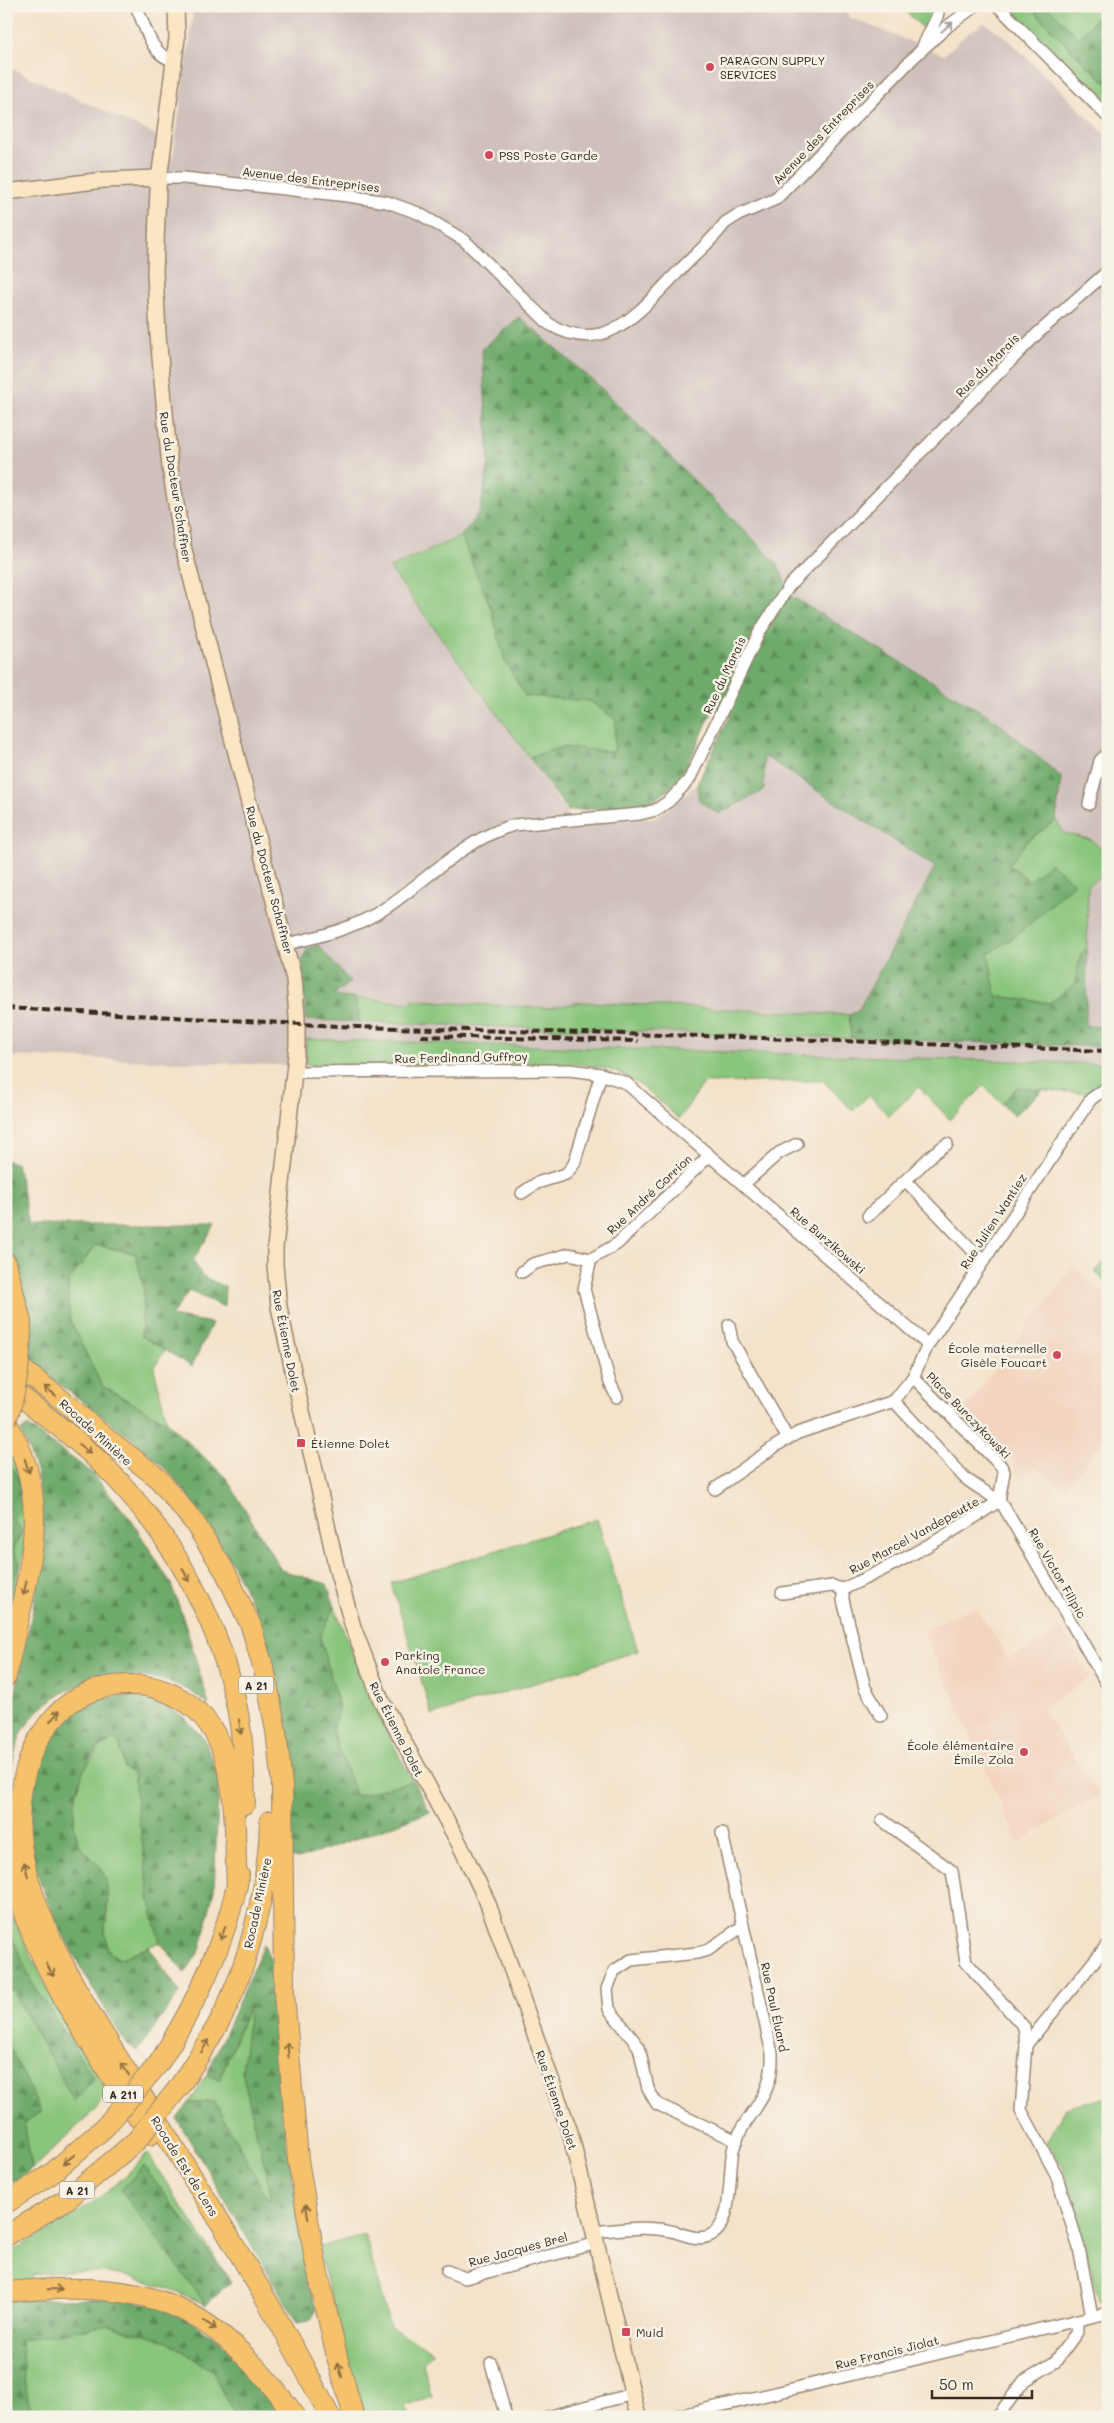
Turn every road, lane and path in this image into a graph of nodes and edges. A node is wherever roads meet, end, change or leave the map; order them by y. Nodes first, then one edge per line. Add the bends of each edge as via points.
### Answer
1 (136, 6) edge
2 (176, 6) edge
3 (938, 6) edge
4 (975, 6) edge
5 (998, 6) edge
6 (921, 50) junction
7 (174, 60) junction
8 (1108, 117) edge
9 (159, 178) junction
10 (6, 192) edge
11 (1108, 271) edge
12 (1108, 753) edge
13 (1089, 804) dead end
14 (287, 944) junction
15 (297, 1016) joint
16 (294, 1072) junction
17 (601, 1074) junction
18 (626, 1083) joint
19 (1107, 1087) edge
20 (797, 1144) dead end
21 (947, 1144) dead end
22 (709, 1156) junction
23 (906, 1180) junction
24 (744, 1184) junction
25 (522, 1193) dead end
26 (868, 1216) dead end
27 (592, 1259) junction
28 (985, 1259) junction
29 (6, 1263) edge
30 (522, 1272) dead end
31 (729, 1325) dead end
32 (928, 1345) junction
33 (6, 1357) edge
34 (913, 1377) junction
35 (6, 1385) edge
36 (617, 1397) dead end
37 (894, 1401) junction
38 (6, 1421) edge
39 (788, 1438) junction
40 (113, 1443) junction
41 (715, 1489) dead end
42 (999, 1501) junction
43 (843, 1589) junction
44 (782, 1593) dead end
45 (6, 1677) edge
46 (1108, 1686) edge
47 (881, 1716) dead end
48 (882, 1820) dead end
49 (722, 1833) dead end
50 (6, 1854) edge
51 (237, 1886) junction
52 (35, 1921) junction
53 (742, 1926) junction
54 (1108, 1944) edge
55 (1026, 2045) junction
56 (737, 2141) junction
57 (6, 2203) edge
58 (6, 2236) edge
59 (596, 2238) junction
60 (447, 2270) dead end
61 (6, 2292) edge
62 (1108, 2313) edge
63 (1092, 2316) junction
64 (1077, 2320) junction
65 (491, 2363) dead end
66 (633, 2394) junction
67 (1000, 2416) edge
68 (296, 2417) edge
69 (316, 2417) edge
70 (330, 2417) edge
71 (354, 2417) edge
72 (506, 2417) edge
73 (547, 2417) edge
74 (638, 2417) edge
75 (672, 2417) edge

1 - 7 street via 155,49 164,58
2 - 7 street, Rue du Docteur Schaffner
3 - 6 street via 937,17
6 -> 4 street, Avenue des Entreprises
5 - 8 street
6 - 9 street, Avenue des Entreprises via 776,199 725,223 632,317 609,332 589,337 565,334 549,324 464,240 418,213 387,202 348,196
7 - 9 street, Rue du Docteur Schaffner
9 - 10 street via 104,180
9 - 14 street, Rue du Docteur Schaffner via 155,272 158,334 170,468 183,546
11 - 14 street, Rue du Marais via 1038,333 789,586 760,631 689,780 669,801 656,810 640,814 514,825 496,830 478,839 385,909 323,936
12 - 13 street via 1100,761
14 - 15 street, Rue du Docteur Schaffner
15 - 16 street, Rue Étienne Dolet
16 - 17 street, Rue Ferdinand Guffroy via 554,1070
16 - 59 street, Rue Étienne Dolet via 276,1232 277,1289 337,1570 359,1644 381,1700 486,1901 570,2132
17 - 18 street, Rue Ferdinand Guffroy
17 - 25 street via 574,1164 566,1174 537,1183
18 - 22 street, Rue Burzikowski
19 - 28 street, Rue Julien Wantiez via 1084,1108
20 - 24 street via 778,1153
21 - 23 street
22 - 24 street, Rue Burzikowski
22 - 27 street, Rue André Corrion via 617,1244
23 - 26 street
23 - 28 street via 976,1254
24 - 32 street, Rue Burzikowski
27 - 30 street via 568,1254 533,1264
27 - 36 street via 584,1289
28 - 32 street, Rue Julien Wantiez
29 - 38 highway, bridge via 20,1322 21,1355 18,1380
31 - 39 street via 732,1341
32 - 34 street, Rue Julien Wantiez
40 -> 33 highway, Rocade Minière / A 21
34 - 37 street, Place Burczykowski
34 - 42 street, Place Burczykowski via 1001,1466 1004,1472
35 -> 51 highway, Rocade Minière / A 21 via 63,1430 130,1494 173,1551 211,1624 240,1724 245,1812
37 - 39 street
37 - 42 street via 974,1487
38 -> 45 highway via 19,1442 32,1482 35,1541
39 - 41 street
58 -> 40 highway, Rocade Minière / A 21, bridge via 67,2199 121,2154 142,2134 179,2087 218,2024 245,1960 265,1876 270,1833 266,1733 241,1634 216,1580 177,1517 149,1480
71 -> 40 highway via 317,2270 298,2160 284,1993 282,1785 266,1677 251,1626 226,1573 194,1522 157,1476
42 - 43 street, Rue Marcel Vandepeutte via 876,1574
42 - 46 street, Rue Victor Filipic
43 - 44 street, Rue Marcel Vandepeutte via 832,1586
43 - 47 street via 864,1688
48 - 55 street via 952,1871 966,1962 1024,2027
49 - 53 street, Rue Paul Éluard
50 - 52 highway via 15,1892
52 -> 51 highway via 20,1823 25,1772 34,1745 46,1726 78,1696 120,1684 144,1685 168,1692 195,1708 219,1737 231,1784
51 -> 57 highway, Rocade Minière / A 21, bridge via 225,1930 196,2000 159,2063 105,2127 74,2155
52 -> 69 highway, Rocade Est de Lens / A 211 via 42,1955 90,2042 232,2265 274,2335
70 -> 52 highway, Rocade Est de Lens / A 211 via 247,2268
53 - 56 street, Rue Paul Éluard via 773,2064 767,2090
53 - 56 street via 708,1950 631,1960 614,1971 606,1989 609,2009 640,2047 648,2089 657,2104
54 - 55 street
55 - 63 street via 1021,2110 1056,2174 1079,2248
56 - 59 street, Rue Paul Éluard via 726,2216 722,2226 712,2235 698,2238 647,2229 623,2229
59 - 60 street, Rue Jacques Brel via 466,2278
59 - 66 street, Rue Étienne Dolet
61 -> 68 highway via 98,2289 138,2294 180,2307 240,2349
62 - 63 street, Rue Francis Jiolat
63 - 64 street, Rue Francis Jiolat
64 - 67 street via 1077,2332 1055,2362 1024,2381
64 - 75 street, Rue Francis Jiolat
65 - 72 street
66 - 73 street
66 - 74 street, Rue Étienne Dolet

